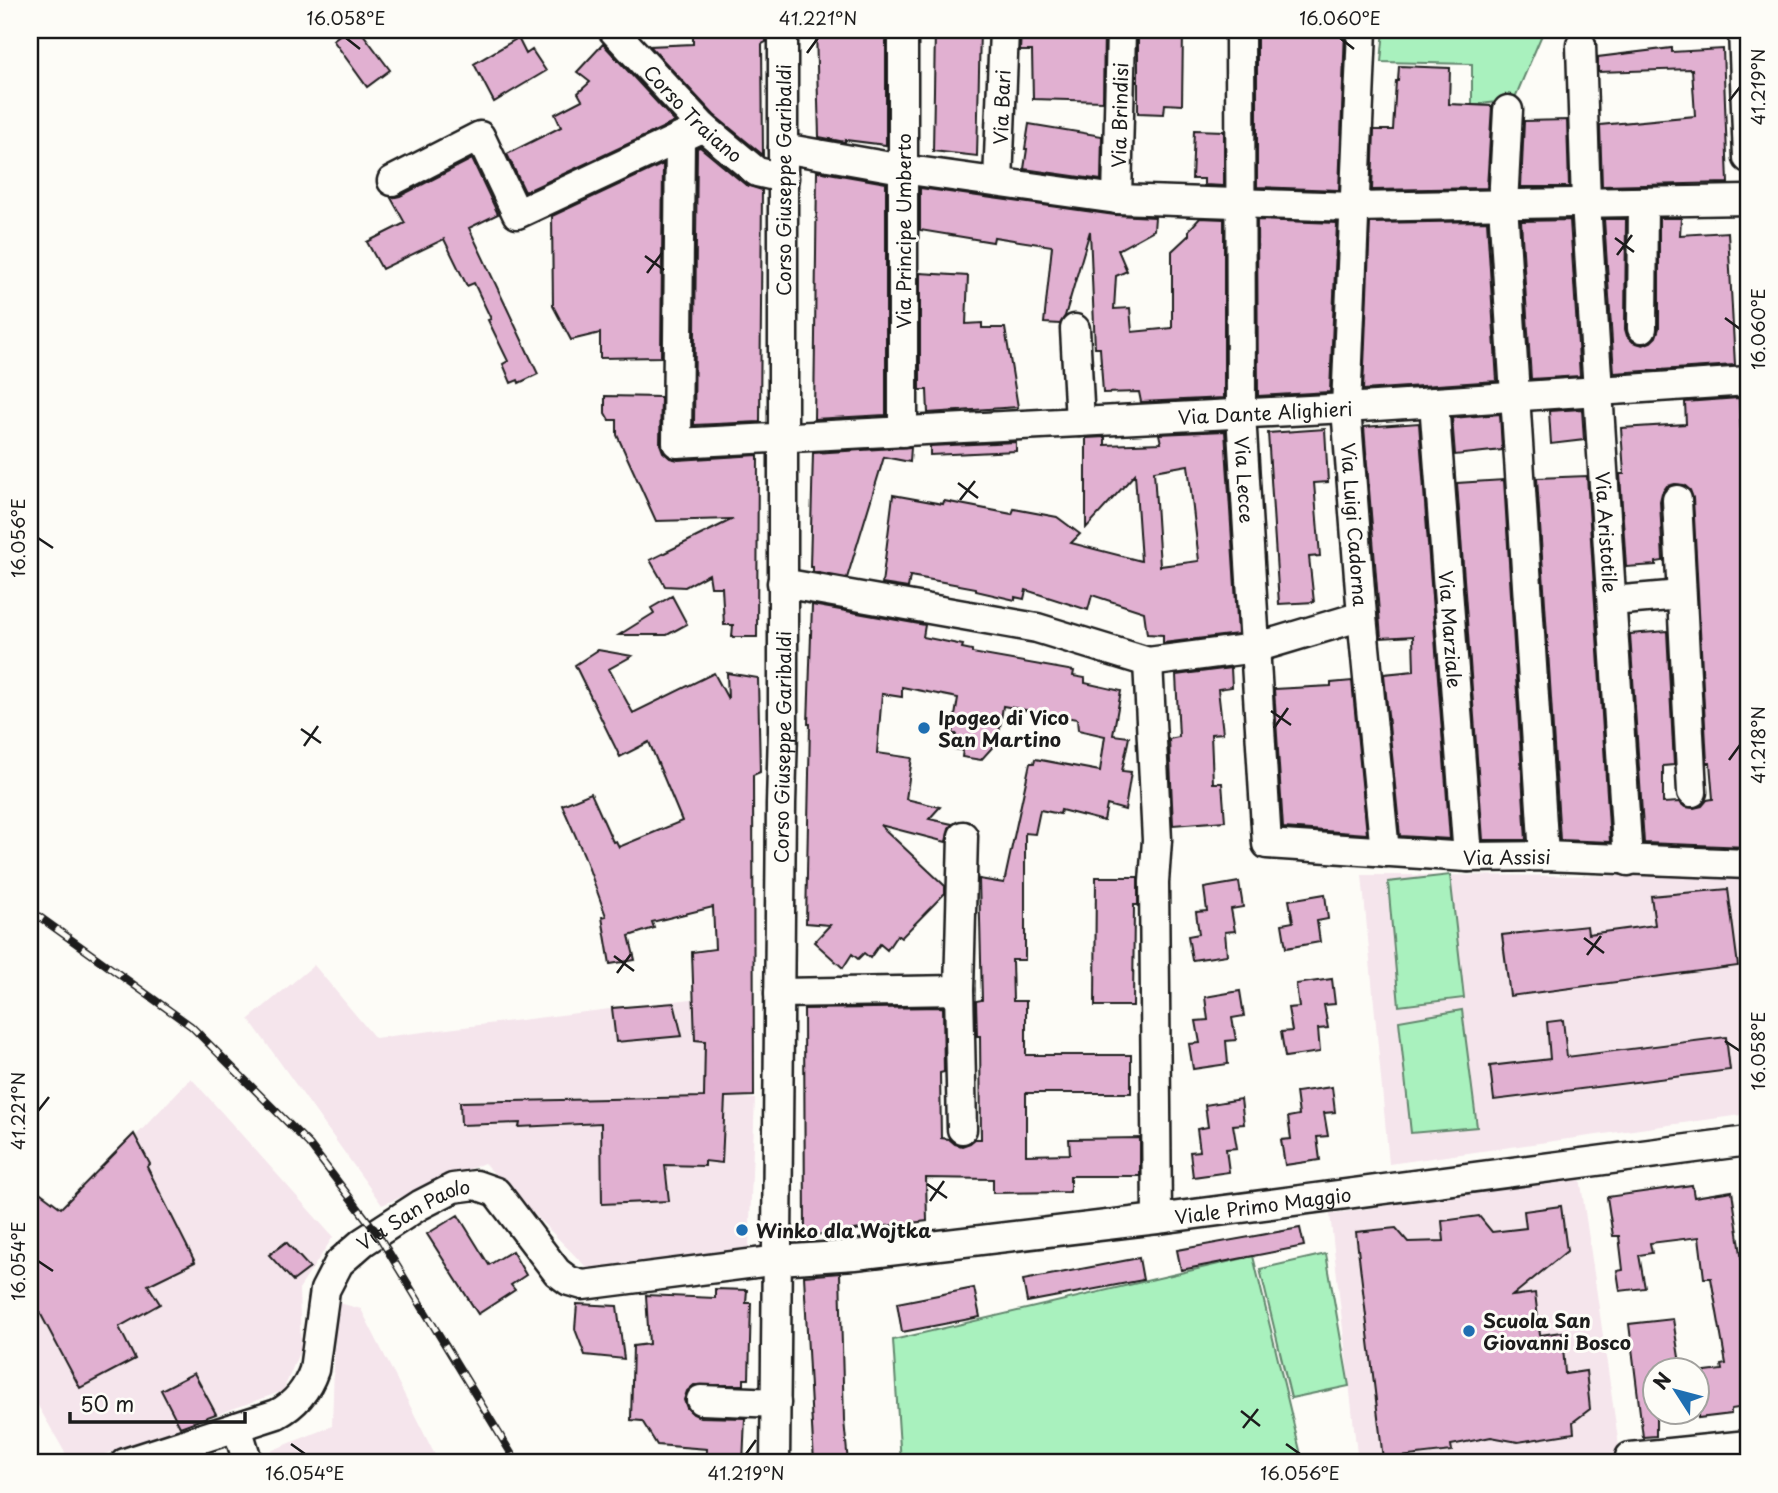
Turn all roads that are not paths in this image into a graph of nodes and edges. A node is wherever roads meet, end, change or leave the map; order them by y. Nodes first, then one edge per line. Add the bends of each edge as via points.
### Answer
1 (613, 30) edge
2 (783, 30) edge
3 (903, 30) edge
4 (1004, 30) edge
5 (1121, 30) edge
6 (1240, 30) edge
7 (1362, 30) edge
8 (1743, 30) edge
9 (1581, 45) dead end
10 (1508, 110) dead end
11 (692, 132) junction
12 (783, 148) junction
13 (1748, 158) edge
14 (902, 169) junction
15 (784, 178) junction
16 (392, 181) dead end
17 (998, 183) junction
18 (1118, 199) junction
19 (1748, 200) edge
20 (1643, 202) junction
21 (1586, 203) junction
22 (1240, 204) junction
23 (1503, 204) junction
24 (1354, 207) junction
25 (1642, 328) dead end
26 (1075, 329) dead end
27 (1748, 381) edge
28 (1598, 391) junction
29 (1514, 397) junction
30 (1434, 402) junction
31 (1346, 408) junction
32 (1241, 414) junction
33 (1080, 422) junction
34 (903, 432) junction
35 (783, 439) junction
36 (1676, 500) dead end
37 (782, 583) junction
38 (1682, 595) junction
39 (1612, 601) junction
40 (1362, 616) junction
41 (1255, 648) junction
42 (1148, 662) junction
43 (1692, 792) dead end
44 (963, 836) dead end
45 (1267, 844) joint
46 (1385, 852) junction
47 (1544, 856) junction
48 (1468, 857) junction
49 (1628, 861) junction
50 (1748, 864) edge
51 (959, 990) junction
52 (779, 993) junction
53 (962, 1129) dead end
54 (1748, 1141) edge
55 (1157, 1219) junction
56 (778, 1260) junction
57 (701, 1400) dead end
58 (776, 1403) junction
59 (237, 1427) junction
60 (1748, 1446) edge
61 (1630, 1457) dead end
62 (125, 1463) edge
63 (248, 1463) edge
64 (775, 1463) edge

1 - 11 street, Corso Traiano
2 - 12 street, Corso Giuseppe Garibaldi
3 - 14 street, Via Principe Umberto
4 - 17 street, Via Bari
5 - 18 street, Via Brindisi
6 - 22 street, Via Lecce
7 - 24 street, Via Luigi Cadorna
8 - 13 street
9 - 21 street, Via Aristotile
10 - 23 street
11 - 15 street, Corso Traiano via 757,172
11 - 16 street via 517,214 480,136
11 - 35 street, Via Dante Alighieri via 677,443
12 - 14 street
12 - 15 street, Corso Giuseppe Garibaldi
14 - 17 street
14 - 34 street, Via Principe Umberto
15 - 35 street, Corso Giuseppe Garibaldi
17 - 18 street
18 - 22 street
19 - 20 street
20 - 21 street
20 - 25 street
21 - 23 street
21 - 28 street, Via Aristotile
22 - 24 street
22 - 32 street, Via Lecce
23 - 24 street
23 - 29 street
24 - 31 street, Via Luigi Cadorna
26 - 33 street
27 - 28 street, Via Dante Alighieri
28 - 29 street, Via Dante Alighieri
28 - 39 street, Via Aristotile
29 - 30 street, Via Dante Alighieri
29 - 47 street
30 - 31 street, Via Dante Alighieri
30 - 48 street, Via Marziale
31 - 32 street, Via Dante Alighieri
31 - 40 street, Via Luigi Cadorna
32 - 33 street, Via Dante Alighieri
32 - 41 street, Via Lecce
33 - 34 street, Via Dante Alighieri
34 - 35 street, Via Dante Alighieri
35 - 37 street, Corso Giuseppe Garibaldi
36 - 38 street
37 - 42 street via 1038,628
37 - 52 street, Corso Giuseppe Garibaldi
38 - 39 street
38 - 43 street
39 - 49 street, Via Aristotile
40 - 41 street
40 - 46 street, Via Luigi Cadorna
41 - 42 street
41 - 45 street, Via Lecce
42 - 55 street via 1157,841
44 - 51 street
45 - 46 street, Via Assisi
46 - 48 street, Via Assisi
47 - 48 street, Via Assisi
47 - 49 street, Via Assisi
49 - 50 street, Via Assisi
51 - 52 street
51 - 53 street
52 - 56 street, Corso Giuseppe Garibaldi
54 - 55 street, Viale Primo Maggio
55 - 56 street, Viale Primo Maggio
56 - 58 street, Corso Giuseppe Garibaldi
56 - 59 street, Via San Paolo via 576,1284 553,1267 496,1192 459,1185 420,1205 344,1258 326,1290 317,1359 304,1392 286,1409
57 - 58 street
58 - 64 street, Corso Giuseppe Garibaldi
59 - 62 street, Via San Paolo
59 - 63 street
60 - 61 street

